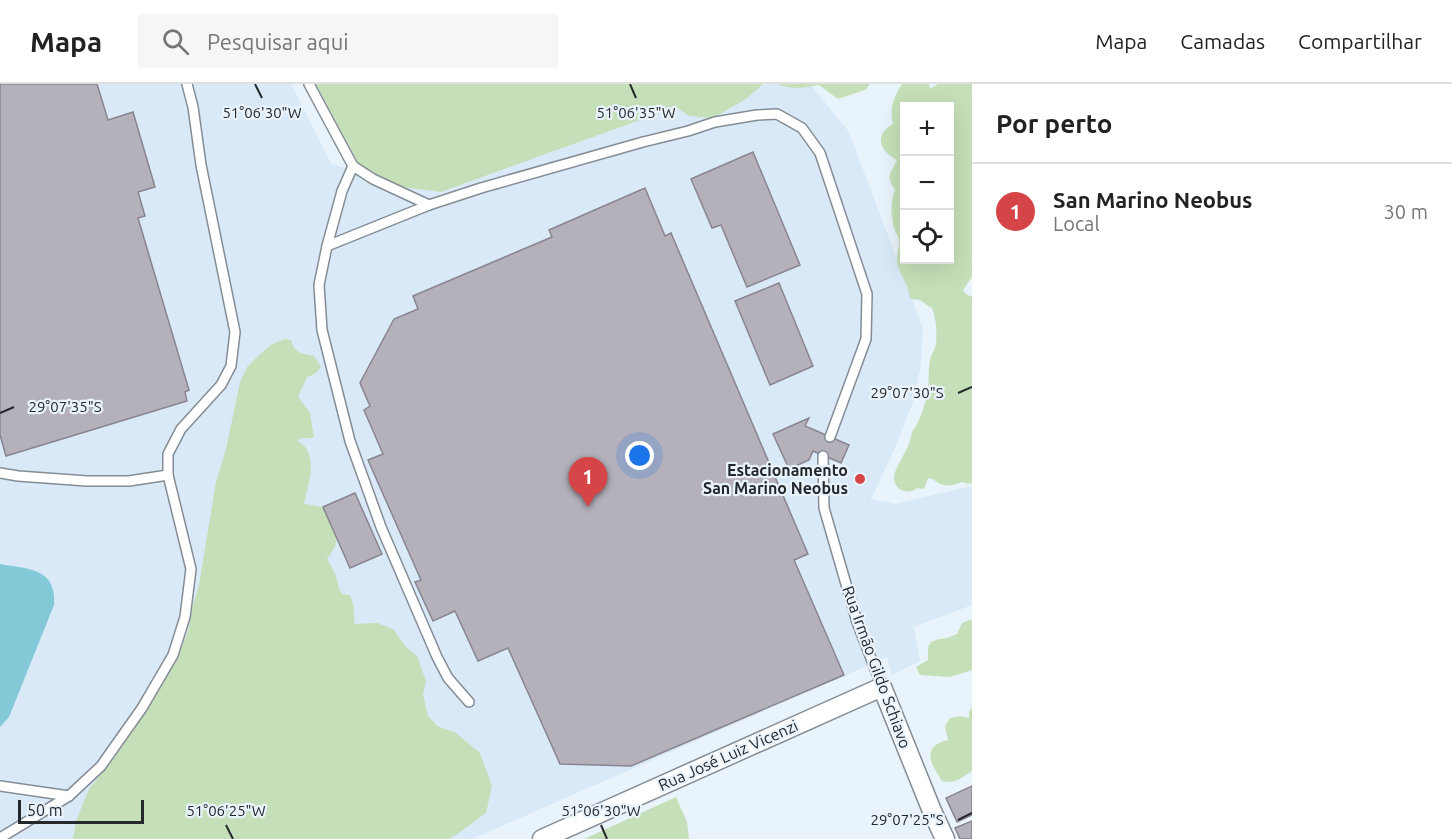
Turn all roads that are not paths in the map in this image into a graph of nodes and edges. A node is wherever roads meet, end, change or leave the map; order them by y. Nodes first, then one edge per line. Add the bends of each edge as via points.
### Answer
1 (187, 84) edge
2 (309, 84) edge
3 (353, 166) junction
4 (429, 205) junction
5 (327, 246) junction
6 (830, 437) dead end
7 (823, 456) dead end
8 (0, 473) edge
9 (168, 475) junction
10 (882, 687) junction
11 (469, 702) dead end
12 (0, 786) edge
13 (69, 796) junction
14 (0, 838) edge
15 (542, 839) edge
16 (945, 839) edge

1 - 9 lane via 235,332 231,366 221,385 181,429 168,454
2 - 3 lane
3 - 4 lane
3 - 5 lane
4 - 5 lane
4 - 6 lane via 715,122 777,114 802,128 820,153 867,294 866,339
5 - 11 lane via 320,285 322,330 350,441 381,527 437,657 448,678
7 - 10 lane, Rua Irmão Gildo Schiavo via 824,508 857,622
8 - 9 lane via 98,481
9 - 13 lane via 191,569 185,617 172,655 142,708 101,766
10 - 15 street, Rua José Luiz Vicenzi
10 - 16 street, Rua Irmão Gildo Schiavo
12 - 13 lane
13 - 14 lane

